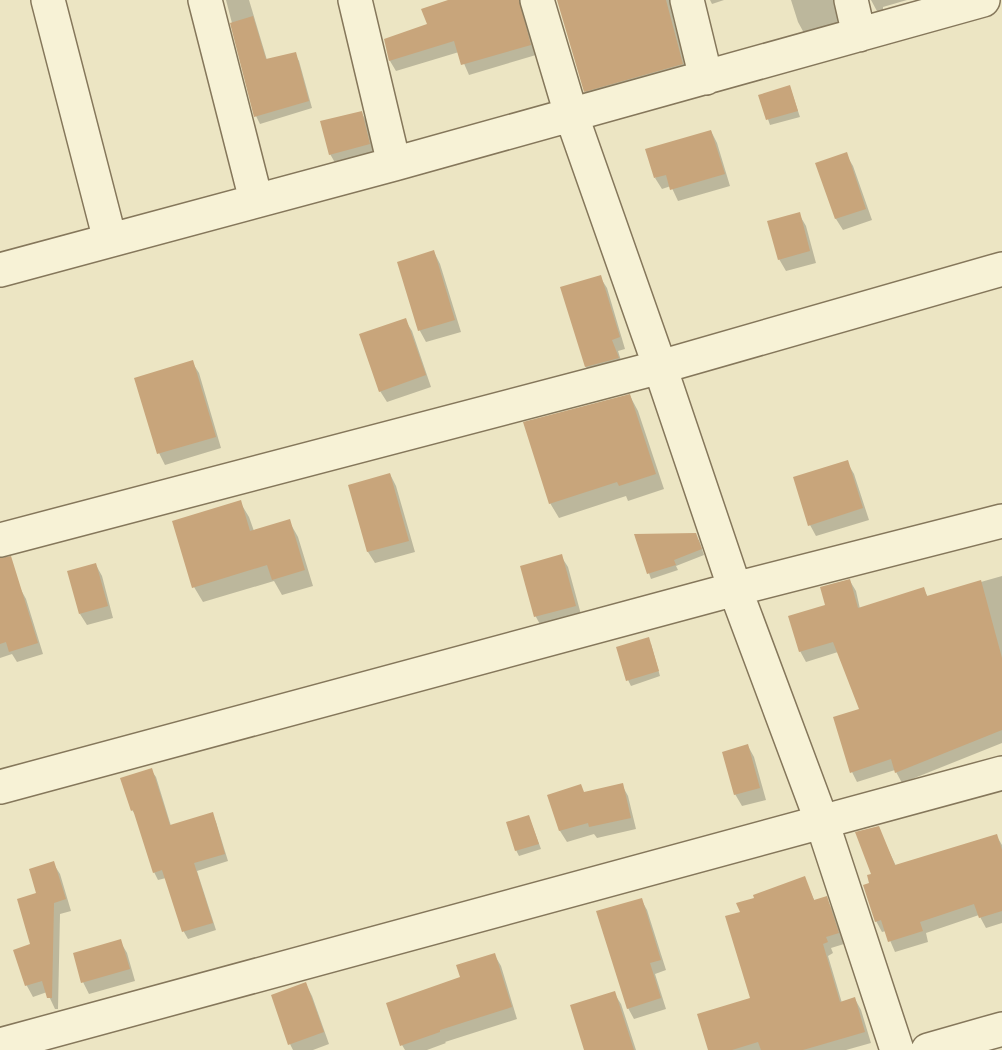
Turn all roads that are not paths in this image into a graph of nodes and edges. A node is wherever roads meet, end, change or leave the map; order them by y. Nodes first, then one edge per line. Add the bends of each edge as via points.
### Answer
1 (48, 0) edge
2 (205, 0) edge
3 (355, 0) edge
4 (537, 0) edge
5 (687, 0) edge
6 (851, 0) edge
7 (983, 0) edge
8 (860, 35) junction
9 (706, 78) junction
10 (571, 114) junction
11 (394, 164) junction
12 (256, 200) junction
13 (110, 240) junction
14 (1002, 269) edge
15 (0, 270) edge
16 (660, 367) junction
17 (1002, 521) edge
18 (0, 540) edge
19 (735, 589) junction
20 (1002, 773) edge
21 (0, 787) edge
22 (822, 822) junction
23 (1002, 1029) edge
24 (0, 1045) edge
25 (897, 1050) edge
26 (928, 1050) edge

1 - 13 street
2 - 12 street
3 - 11 street
4 - 10 street
5 - 9 street
6 - 8 street
7 - 8 street
8 - 9 street
9 - 10 street
10 - 11 street
10 - 16 street
11 - 12 street
12 - 13 street
13 - 15 street
14 - 16 street
16 - 18 street
16 - 19 street
17 - 19 street
19 - 21 street
19 - 22 street
20 - 22 street
22 - 24 street
22 - 25 street
23 - 26 street

